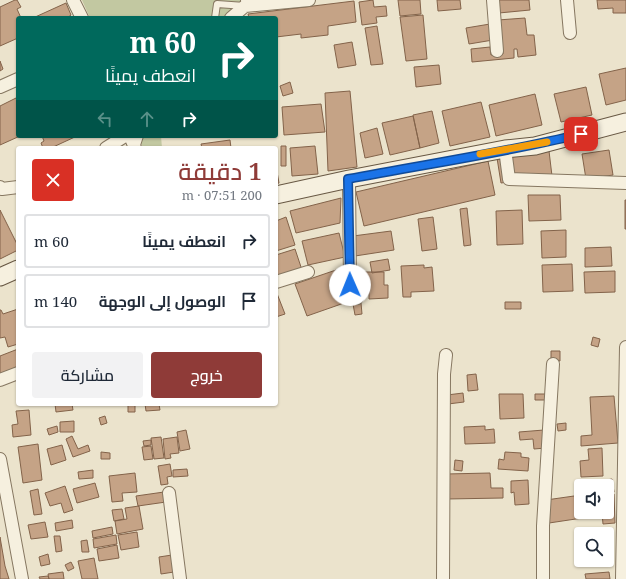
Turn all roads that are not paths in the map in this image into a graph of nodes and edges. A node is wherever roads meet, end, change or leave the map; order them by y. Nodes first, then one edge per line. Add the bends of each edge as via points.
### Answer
1 (74, 0) edge
2 (309, 0) edge
3 (493, 0) edge
4 (567, 0) edge
5 (245, 3) edge
6 (81, 16) edge
7 (215, 16) edge
8 (233, 16) edge
9 (570, 33) dead end
10 (497, 51) dead end
11 (16, 80) edge
12 (0, 87) edge
13 (626, 122) edge
14 (122, 138) edge
15 (109, 146) edge
16 (505, 149) junction
17 (348, 179) junction
18 (626, 183) edge
19 (16, 187) edge
20 (0, 188) edge
21 (278, 195) edge
22 (16, 270) edge
23 (308, 272) dead end
24 (0, 277) edge
25 (278, 281) edge
26 (357, 298) dead end
27 (626, 347) edge
28 (446, 355) dead end
29 (552, 364) dead end
30 (16, 375) edge
31 (0, 380) edge
32 (0, 459) edge
33 (169, 493) dead end
34 (177, 578) edge
35 (22, 579) edge
36 (443, 579) edge
37 (544, 579) edge
38 (622, 579) edge

1 - 6 street
2 - 5 street
3 - 10 street
4 - 9 street
5 - 7 lane via 217,4
5 - 8 street
11 - 12 street
13 - 16 main road via 535,146
14 - 15 street
16 - 17 main road
16 - 18 street via 509,179
17 - 21 main road
17 - 26 street via 350,285
19 - 20 street
22 - 24 main road
23 - 25 street
27 - 38 street
28 - 36 street
29 - 37 street via 543,526
30 - 31 street
32 - 35 street
33 - 34 street

